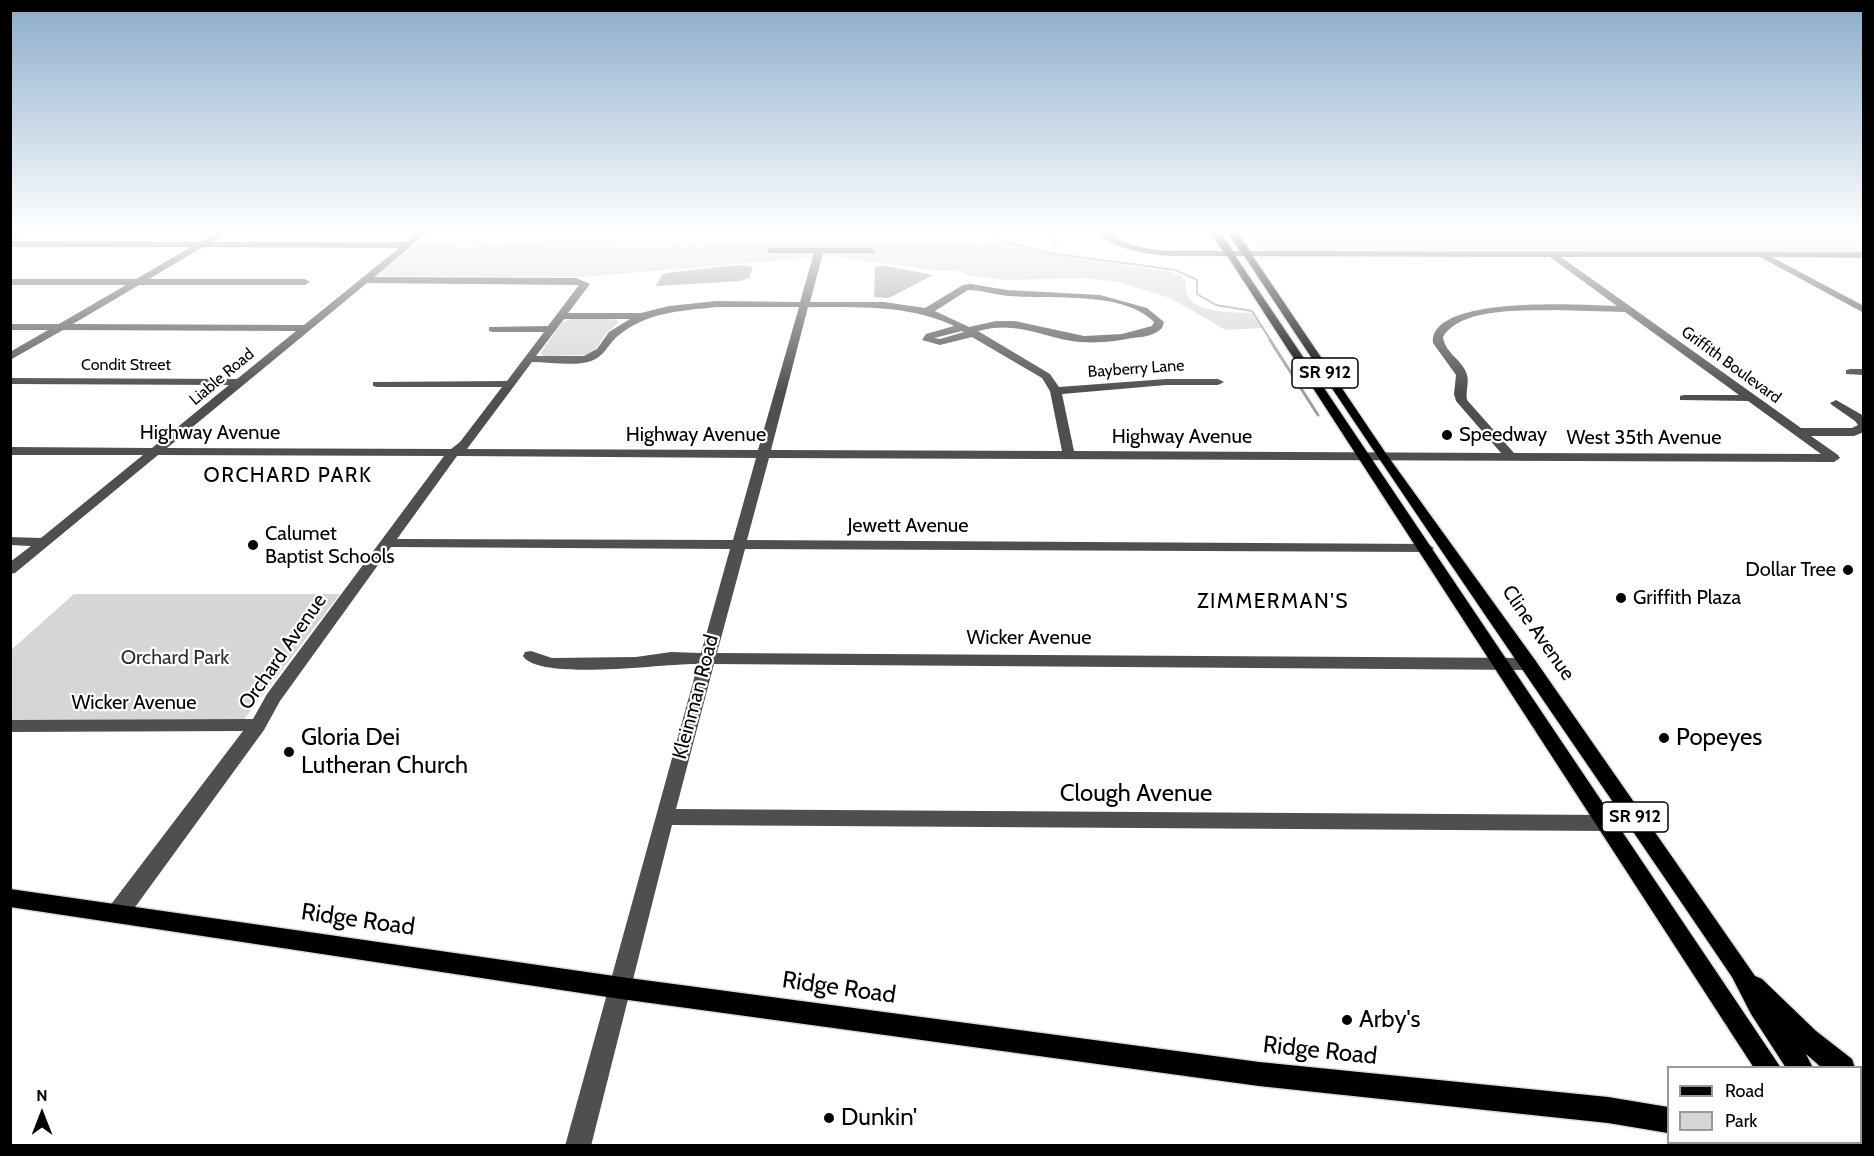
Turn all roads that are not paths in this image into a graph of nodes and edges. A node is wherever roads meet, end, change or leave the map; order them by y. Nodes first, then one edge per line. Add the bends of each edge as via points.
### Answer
1 (135, 284) edge
2 (360, 284) edge
3 (585, 284) edge
4 (810, 284) edge
5 (971, 284) edge
6 (1250, 284) edge
7 (1267, 284) edge
8 (1593, 284) edge
9 (1816, 284) edge
10 (966, 287) junction
11 (804, 304) junction
12 (1628, 309) junction
13 (1863, 310) edge
14 (927, 311) junction
15 (561, 316) junction
16 (641, 316) junction
17 (10, 327) edge
18 (62, 327) junction
19 (307, 328) junction
20 (493, 329) dead end
21 (552, 329) junction
22 (969, 330) junction
23 (10, 357) edge
24 (530, 359) junction
25 (1850, 372) dead end
26 (1863, 372) edge
27 (10, 381) edge
28 (242, 382) junction
29 (1218, 382) dead end
30 (377, 384) dead end
31 (511, 384) junction
32 (1056, 391) junction
33 (1684, 398) dead end
34 (1752, 398) junction
35 (1836, 402) dead end
36 (1863, 427) edge
37 (1799, 432) junction
38 (10, 452) edge
39 (155, 452) junction
40 (453, 453) junction
41 (764, 454) junction
42 (1069, 456) junction
43 (1365, 457) junction
44 (1382, 457) junction
45 (1511, 458) junction
46 (1834, 458) joint
47 (10, 541) edge
48 (45, 542) junction
49 (388, 543) junction
50 (738, 544) junction
51 (1427, 548) junction
52 (10, 570) edge
53 (531, 656) dead end
54 (706, 659) junction
55 (1503, 664) junction
56 (1529, 664) junction
57 (258, 725) junction
58 (10, 726) edge
59 (664, 817) junction
60 (1608, 823) junction
61 (10, 898) edge
62 (117, 914) junction
63 (1740, 970) junction
64 (621, 988) junction
65 (1768, 1066) edge
66 (1800, 1066) edge
67 (1840, 1066) edge
68 (1666, 1117) edge
69 (1737, 1144) edge
70 (578, 1146) edge
71 (1754, 1146) edge

1 - 18 street
2 - 19 street, Liable Road
3 - 15 street, Orchard Avenue
4 - 11 street, Kleinman Road
5 - 10 street
6 - 43 main road, SR 912
7 - 44 main road, Cline Avenue / SR 912
8 - 12 street, Griffith Boulevard
9 - 13 street
10 - 14 street
10 - 22 street via 1005,293 1095,296 1144,310 1160,322 1150,332 1092,339 1008,323
11 - 14 street via 884,305
11 - 16 street via 689,306
11 - 41 street, Kleinman Road
12 - 34 street, Griffith Boulevard
12 - 45 street via 1486,310 1460,316 1441,328 1438,344 1458,367 1462,401
14 - 22 street
15 - 16 street
15 - 21 street, Orchard Avenue
16 - 24 street via 613,334 602,351 586,359
17 - 18 street
18 - 19 street
18 - 23 street
19 - 28 street, Liable Road
20 - 21 street
21 - 24 street, Orchard Avenue
22 - 32 street via 1039,370
24 - 31 street, Orchard Avenue
25 - 26 street
27 - 28 street, Condit Street
28 - 39 street, Liable Road
29 - 32 street, Bayberry Lane
30 - 31 street
31 - 40 street, Orchard Avenue via 464,445
32 - 42 street
33 - 34 street
34 - 37 street, Griffith Boulevard
35 - 36 street via 1860,419
36 - 37 street via 1854,432
37 - 46 street, Griffith Boulevard
38 - 39 street, Highway Avenue
39 - 40 street, Highway Avenue
39 - 48 street, Liable Road
40 - 41 street, Highway Avenue
40 - 49 street, Orchard Avenue
41 - 42 street, Highway Avenue
41 - 50 street, Kleinman Road
42 - 43 street, Highway Avenue
43 - 44 street, Highway Avenue
43 - 51 main road, SR 912
44 - 45 street, West 35th Avenue
44 - 56 main road, Cline Avenue / SR 912
45 - 46 street, West 35th Avenue
47 - 48 street
48 - 52 street, Liable Road
49 - 50 street, Jewett Avenue
49 - 57 street, Orchard Avenue via 273,698
50 - 51 street, Jewett Avenue
50 - 54 street, Kleinman Road
51 - 55 main road, SR 912
53 - 54 street, Wicker Avenue via 550,664
54 - 55 street, Wicker Avenue
54 - 59 street, Kleinman Road
55 - 56 street, Wicker Avenue
55 - 60 main road, SR 912
56 - 63 main road, Cline Avenue / SR 912
57 - 58 street, Wicker Avenue
57 - 62 street, Orchard Avenue
59 - 60 street, Clough Avenue
59 - 64 street, Kleinman Road
60 - 65 main road, SR 912
61 - 62 main road, Ridge Road
62 - 64 main road, Ridge Road
63 - 66 main road, Cline Avenue / SR 912
63 - 67 main road via 1792,1026
64 - 68 main road, Ridge Road via 1277,1076
64 - 70 street, Kleinman Road
69 - 71 main road

